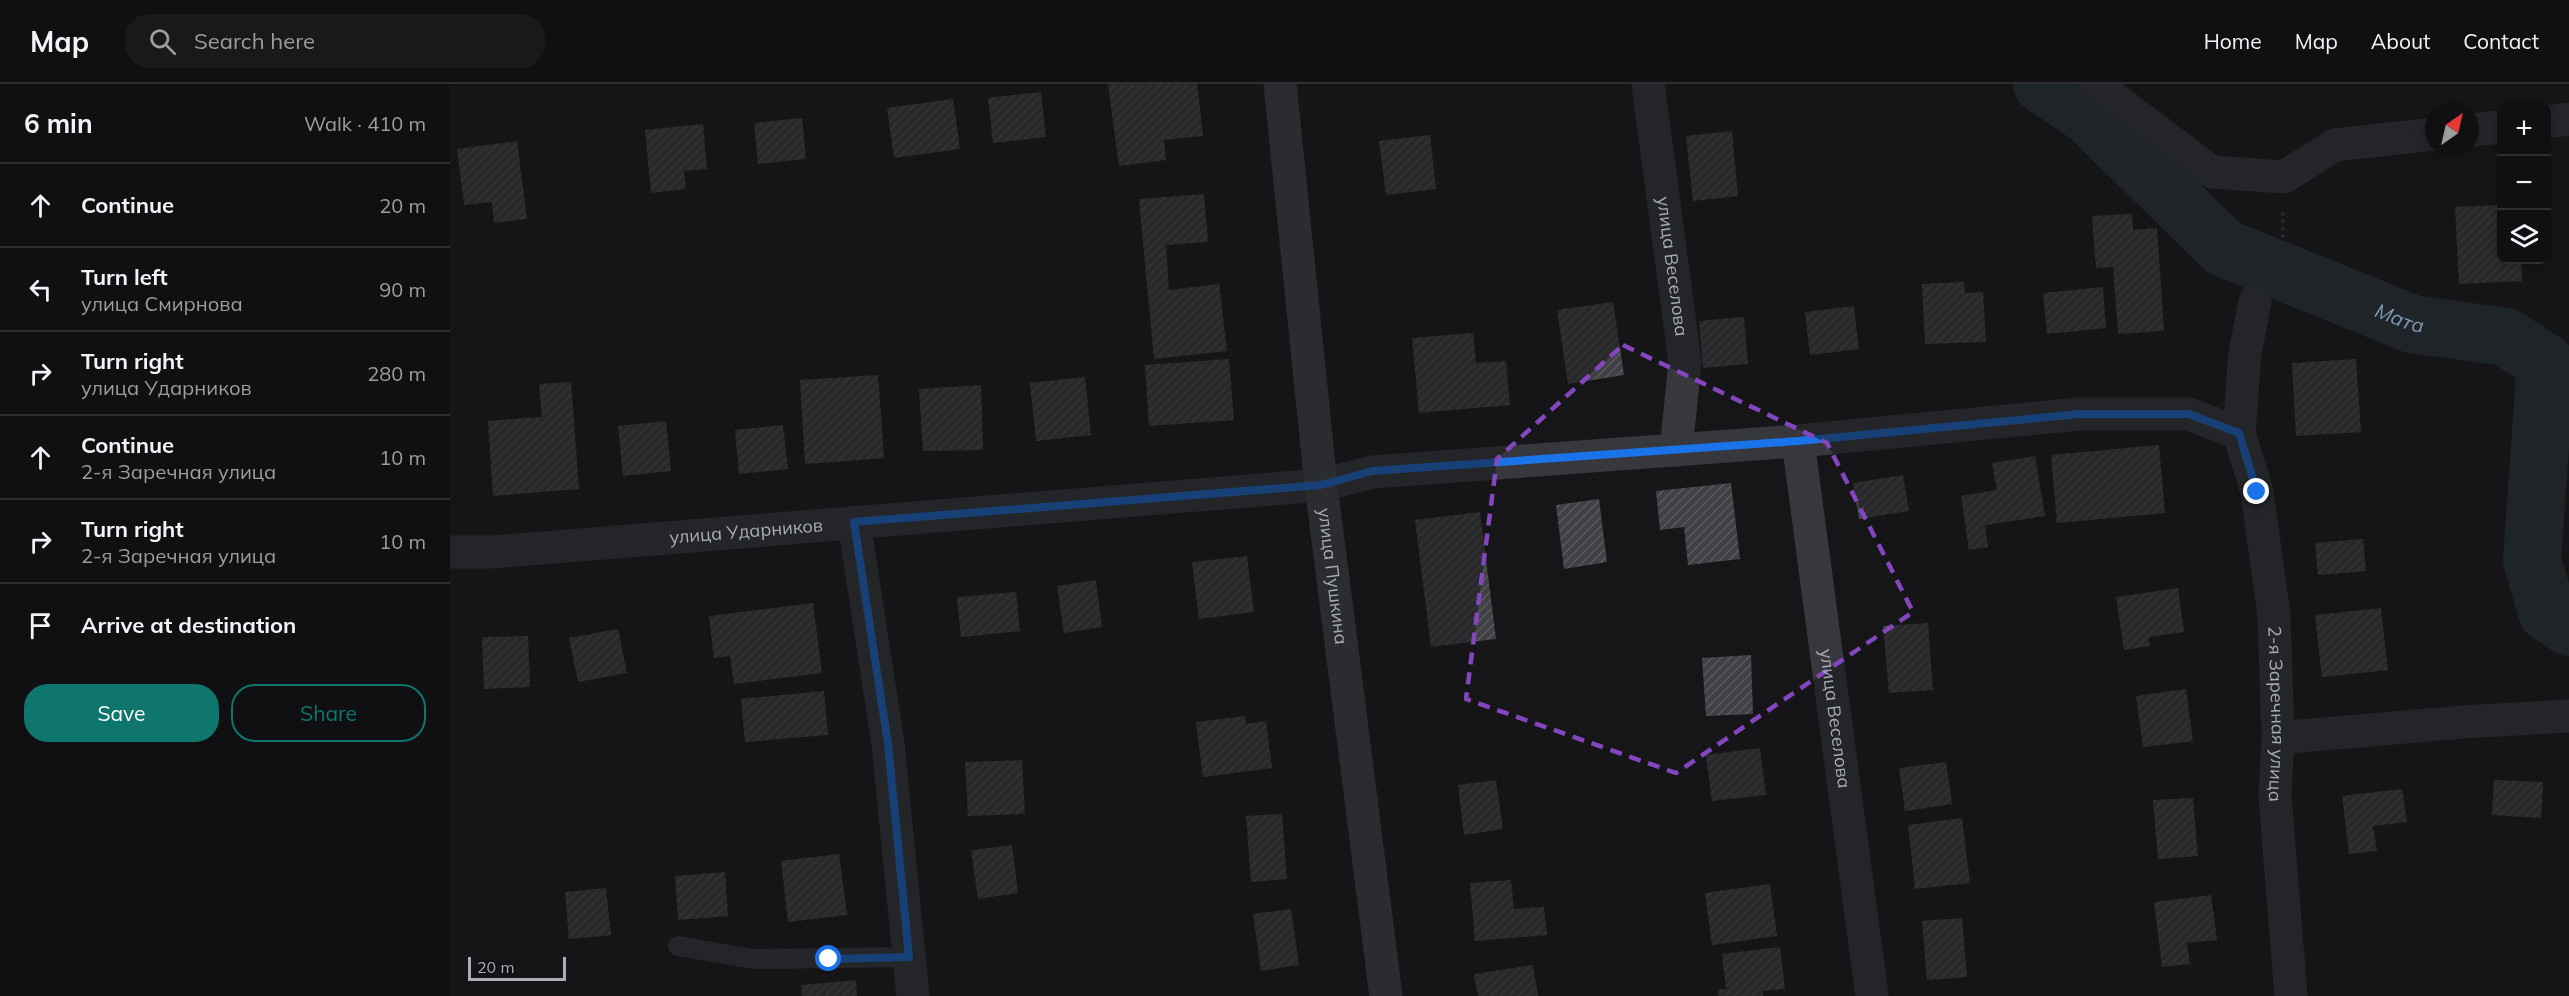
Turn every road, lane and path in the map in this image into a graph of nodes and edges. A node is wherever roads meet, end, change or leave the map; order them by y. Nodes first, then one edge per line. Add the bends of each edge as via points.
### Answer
1 (1280, 84) edge
2 (1648, 84) edge
3 (2095, 84) edge
4 (2569, 119) edge
5 (2551, 121) edge
6 (2497, 127) edge
7 (2479, 129) edge
8 (2425, 135) edge
9 (2255, 301) dead end
10 (2239, 433) junction
11 (1798, 441) junction
12 (1676, 450) junction
13 (1321, 485) junction
14 (854, 522) junction
15 (450, 552) edge
16 (2569, 716) edge
17 (2278, 738) junction
18 (678, 946) dead end
19 (909, 957) junction
20 (913, 996) edge
21 (1386, 996) edge
22 (1872, 996) edge
23 (2291, 996) edge

1 - 13 street, улица Пушкина
2 - 12 street, улица Веселова via 1684,362
3 - 8 street via 2212,172 2284,177 2335,145
4 - 5 street
6 - 7 street
9 - 10 street, 2-я Заречная улица via 2245,353
10 - 11 street, улица Ударников via 2189,414 2080,414
10 - 17 street, 2-я Заречная улица via 2257,492 2274,615
11 - 12 street, улица Ударников
11 - 22 street, улица Веселова
12 - 13 street, улица Ударников via 1372,471
13 - 14 street, улица Ударников
13 - 21 street, улица Пушкина
14 - 15 street, улица Ударников via 493,552
14 - 19 street via 888,744
16 - 17 street
17 - 23 street, 2-я Заречная улица via 2275,796
18 - 19 lane via 753,959
19 - 20 street

